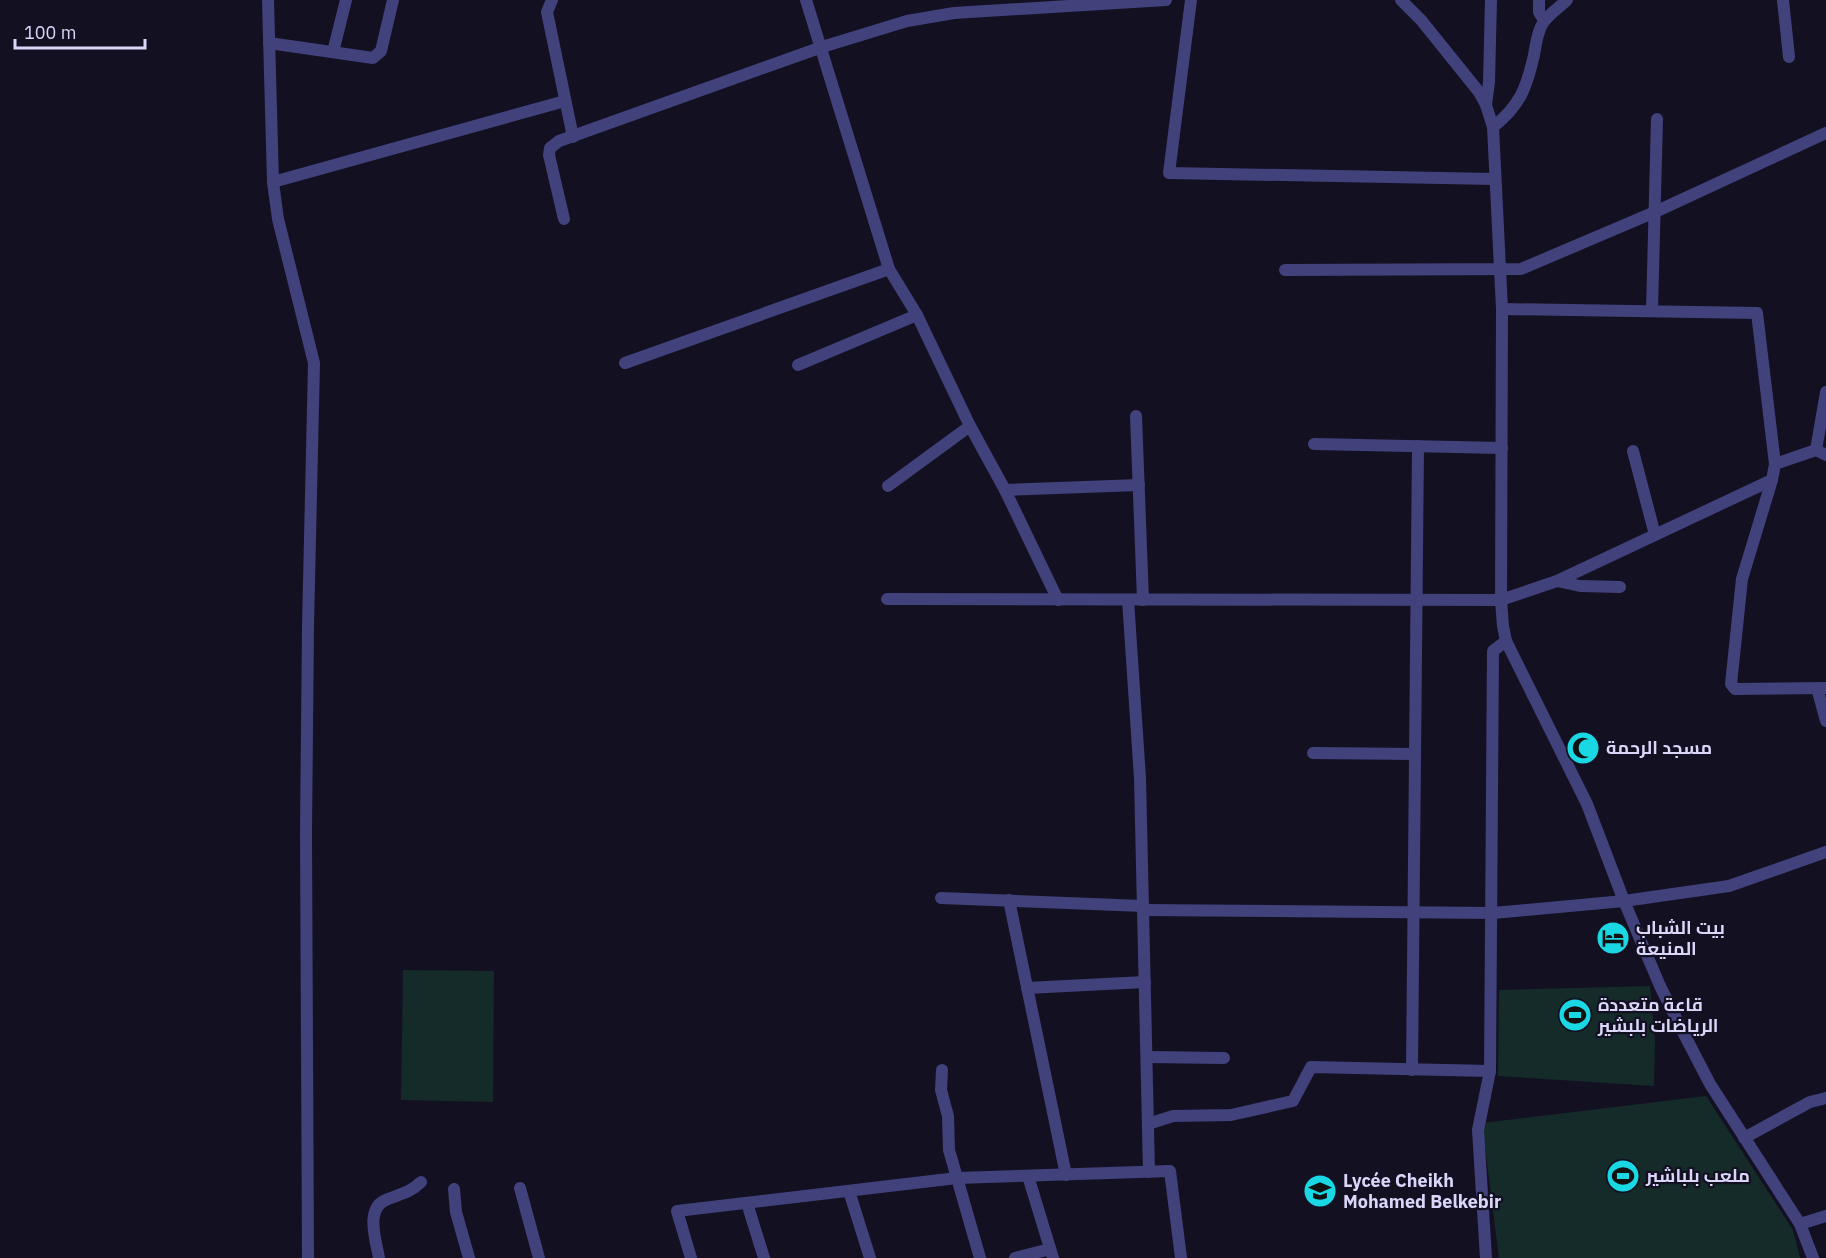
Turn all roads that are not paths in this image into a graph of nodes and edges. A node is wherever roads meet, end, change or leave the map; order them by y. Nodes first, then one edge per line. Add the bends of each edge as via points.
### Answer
1 (268, 0) edge
2 (346, 0) edge
3 (393, 0) edge
4 (552, 0) edge
5 (806, 0) edge
6 (1166, 0) edge
7 (1191, 0) edge
8 (1401, 0) edge
9 (1491, 0) edge
10 (1539, 0) edge
11 (1567, 0) edge
12 (1783, 0) edge
13 (1052, 4) edge
14 (1544, 20) junction
15 (269, 43) junction
16 (822, 47) junction
17 (333, 52) junction
18 (1789, 57) dead end
19 (565, 101) junction
20 (1486, 105) junction
21 (1657, 119) dead end
22 (1493, 127) junction
23 (1826, 134) edge
24 (573, 136) junction
25 (1495, 179) junction
26 (273, 182) junction
27 (1654, 212) junction
28 (564, 219) dead end
29 (889, 269) junction
30 (1285, 270) dead end
31 (1500, 270) junction
32 (1502, 309) junction
33 (1652, 311) junction
34 (917, 315) junction
35 (625, 363) dead end
36 (798, 365) dead end
37 (1826, 392) edge
38 (1136, 416) dead end
39 (970, 426) junction
40 (1822, 434) edge
41 (1314, 444) dead end
42 (1418, 446) junction
43 (1502, 448) junction
44 (1633, 452) dead end
45 (1821, 453) edge
46 (1775, 464) junction
47 (1772, 480) junction
48 (1139, 485) junction
49 (888, 486) dead end
50 (1005, 490) junction
51 (1655, 535) junction
52 (1557, 581) junction
53 (1620, 587) dead end
54 (887, 599) dead end
55 (1058, 600) junction
56 (1128, 600) junction
57 (1143, 600) junction
58 (1417, 600) junction
59 (1501, 600) junction
60 (1506, 641) junction
61 (1821, 688) edge
62 (1826, 721) edge
63 (1313, 753) dead end
64 (1415, 754) junction
65 (1826, 852) edge
66 (941, 898) dead end
67 (1009, 900) junction
68 (1624, 901) junction
69 (1143, 908) junction
70 (1414, 913) junction
71 (1493, 913) junction
72 (1145, 982) junction
73 (1027, 988) junction
74 (1147, 1057) junction
75 (1224, 1058) dead end
76 (942, 1070) dead end
77 (1412, 1070) junction
78 (1490, 1071) junction
79 (1826, 1098) edge
80 (1148, 1124) junction
81 (1744, 1138) junction
82 (1149, 1172) junction
83 (1065, 1174) junction
84 (1028, 1176) junction
85 (957, 1178) junction
86 (421, 1182) dead end
87 (520, 1188) dead end
88 (454, 1189) dead end
89 (849, 1191) junction
90 (747, 1203) junction
91 (1826, 1216) edge
92 (1800, 1224) junction
93 (1052, 1253) edge
94 (308, 1258) edge
95 (379, 1258) edge
96 (469, 1258) edge
97 (539, 1258) edge
98 (691, 1258) edge
99 (764, 1258) edge
100 (870, 1258) edge
101 (980, 1258) edge
102 (1015, 1258) edge
103 (1181, 1258) edge
104 (1486, 1258) edge
105 (1813, 1258) edge

1 - 15 street
2 - 17 street
3 - 17 street via 377,57
4 - 19 street via 548,12
5 - 16 street
6 - 13 street
7 - 25 street via 1169,173
8 - 20 street
9 - 20 street
10 - 14 street
11 - 14 street
12 - 18 street
13 - 16 street via 907,21
14 - 22 street via 1523,92 1509,114
15 - 17 street
15 - 26 street
16 - 24 street
16 - 29 street
19 - 24 street
19 - 26 street
20 - 22 street
21 - 27 street
22 - 25 street
23 - 27 street
24 - 28 street via 556,142 549,151
25 - 31 street
26 - 94 street via 278,219 314,363 306,834
27 - 31 street via 1521,269
27 - 33 street
29 - 34 street
29 - 35 street
30 - 31 street
31 - 32 street
32 - 33 street
32 - 43 street
33 - 46 street via 1757,313
34 - 36 street
34 - 39 street
37 - 40 street
38 - 48 street
39 - 49 street
39 - 50 street
40 - 45 street
41 - 42 street
42 - 43 street
42 - 58 street
43 - 59 street
44 - 51 street
45 - 46 street
46 - 47 street
47 - 51 street
47 - 61 street via 1742,579 1731,684 1735,689
48 - 50 street
48 - 57 street
50 - 55 street
51 - 52 street
52 - 53 street
52 - 59 street
54 - 55 street
55 - 56 street
56 - 57 street
56 - 69 street via 1140,778
57 - 58 street
58 - 59 street
58 - 64 street
59 - 60 street
60 - 68 street via 1587,804
60 - 71 street via 1493,651
61 - 62 street
63 - 64 street
64 - 70 street
65 - 68 street via 1729,886
66 - 67 street
67 - 69 street
67 - 73 street
68 - 71 street
68 - 81 street via 1683,1032
69 - 70 street
69 - 72 street
70 - 71 street
70 - 77 street
71 - 78 street
72 - 73 street
72 - 74 street
73 - 83 street
74 - 75 street
74 - 80 street
76 - 85 street via 948,1145
77 - 78 street
77 - 80 street via 1311,1067 1293,1101 1231,1115 1173,1116
78 - 104 street via 1478,1130
79 - 81 street via 1809,1102
80 - 82 street
81 - 92 street
82 - 83 street
82 - 103 street via 1170,1171
83 - 84 street
84 - 85 street
84 - 93 street
85 - 89 street
85 - 101 street
86 - 95 street via 375,1209
87 - 97 street
88 - 96 street
89 - 90 street
89 - 100 street
90 - 98 street via 677,1211
90 - 99 street
91 - 92 street
92 - 105 street
93 - 102 street

